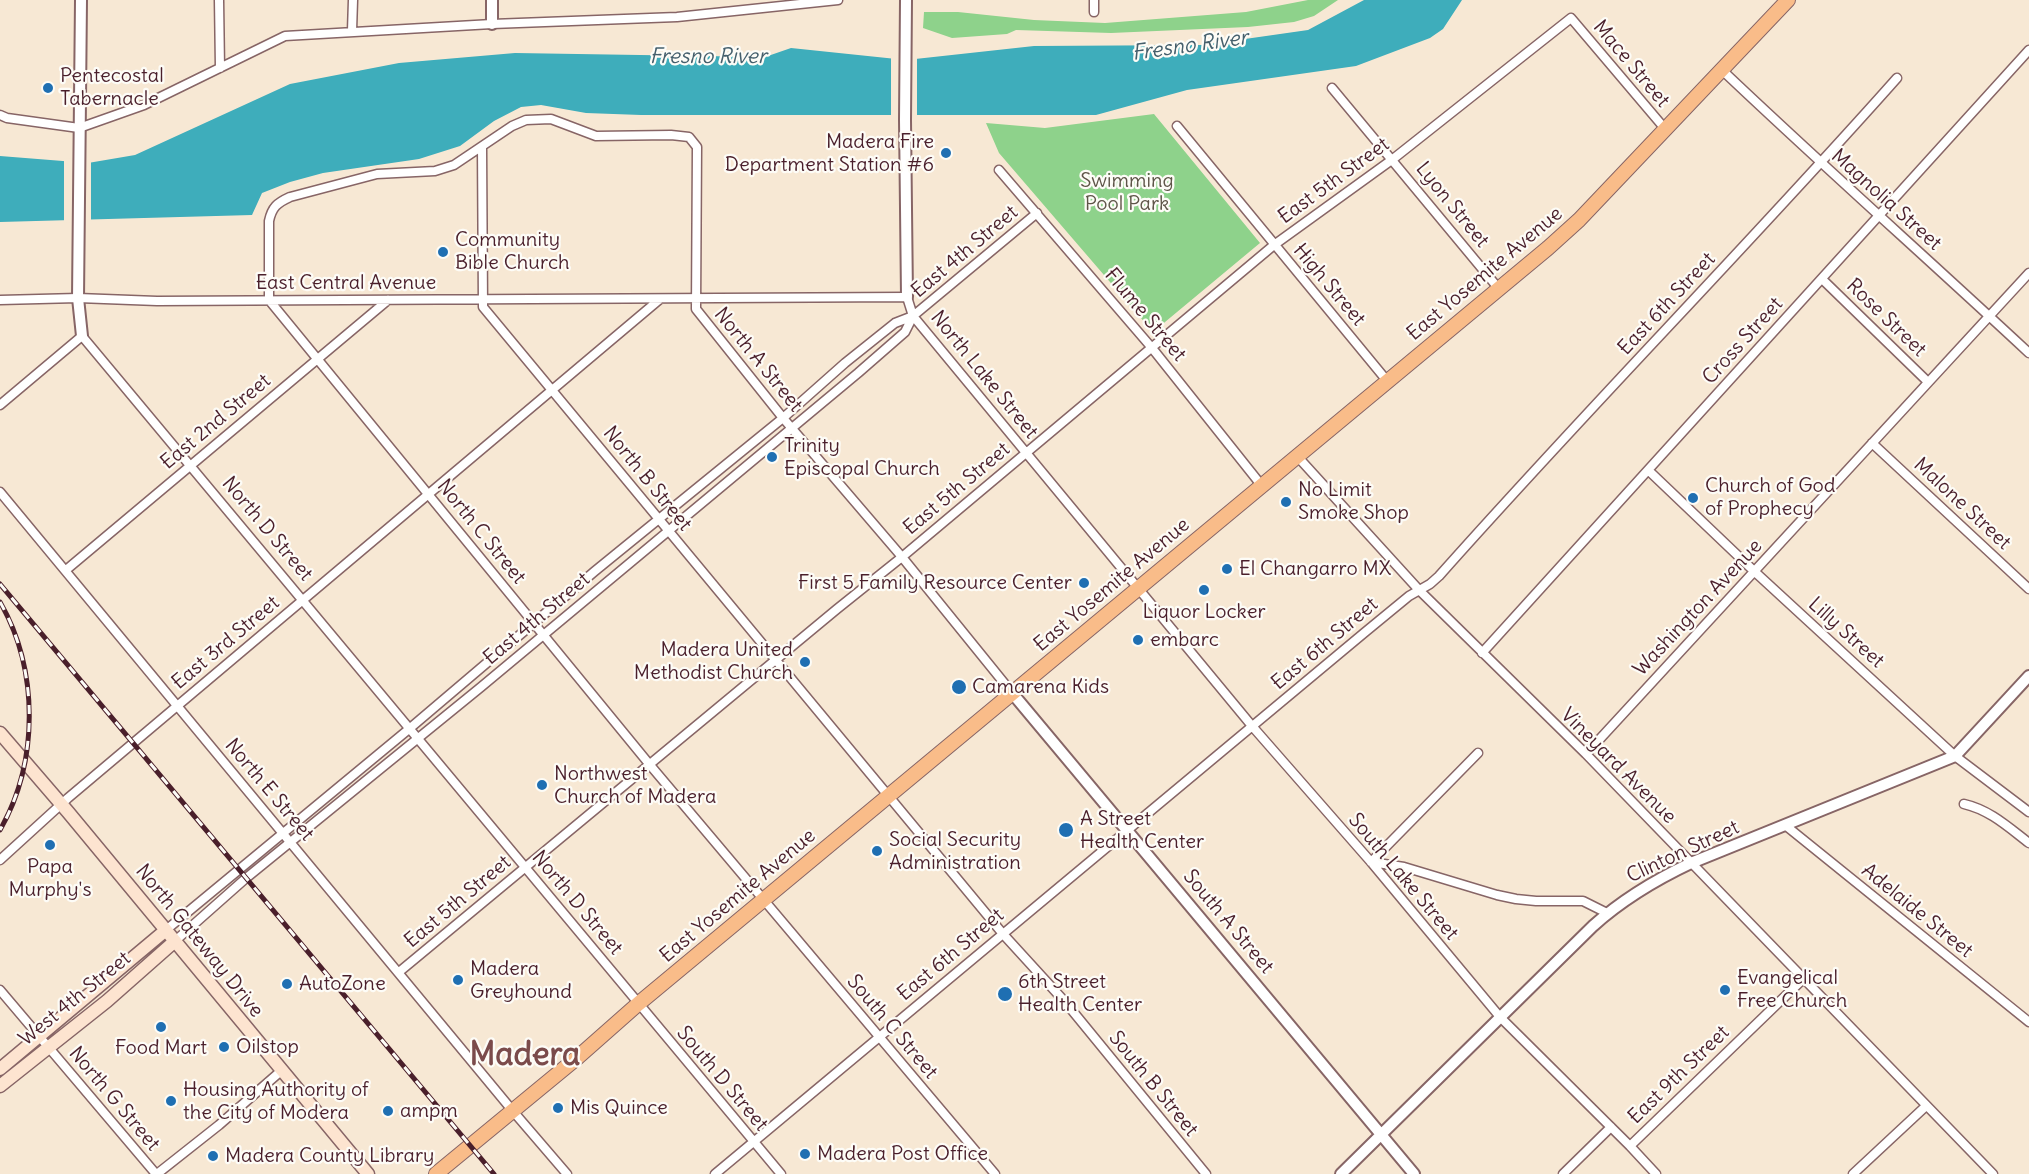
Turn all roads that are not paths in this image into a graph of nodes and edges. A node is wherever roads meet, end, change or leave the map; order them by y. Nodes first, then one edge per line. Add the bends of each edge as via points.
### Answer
1 (81, 0) edge
2 (219, 0) edge
3 (353, 0) edge
4 (492, 0) edge
5 (838, 0) edge
6 (906, 0) edge
7 (1094, 0) edge
8 (1788, 0) edge
9 (1094, 12) dead end
10 (1571, 18) joint
11 (492, 24) junction
12 (352, 32) junction
13 (2029, 50) edge
14 (220, 68) junction
15 (1722, 70) junction
16 (1897, 78) dead end
17 (1332, 88) dead end
18 (0, 116) edge
19 (1177, 126) dead end
20 (79, 128) junction
21 (1666, 130) junction
22 (482, 147) junction
23 (1393, 159) junction
24 (1821, 164) junction
25 (999, 170) dead end
26 (1037, 213) junction
27 (1880, 215) junction
28 (1274, 245) junction
29 (2029, 273) edge
30 (1822, 279) junction
31 (1499, 289) junction
32 (907, 297) junction
33 (78, 298) junction
34 (482, 299) junction
35 (660, 299) junction
36 (696, 299) junction
37 (0, 300) edge
38 (269, 300) junction
39 (388, 300) junction
40 (913, 316) junction
41 (1990, 316) junction
42 (82, 336) junction
43 (1152, 348) junction
44 (2029, 353) edge
45 (317, 360) junction
46 (1388, 382) junction
47 (1928, 382) junction
48 (553, 389) junction
49 (0, 405) edge
50 (783, 418) junction
51 (792, 428) junction
52 (1872, 443) junction
53 (1025, 453) junction
54 (1297, 456) junction
55 (190, 466) junction
56 (1648, 470) junction
57 (1262, 486) junction
58 (0, 492) edge
59 (429, 494) junction
60 (659, 519) junction
61 (669, 531) junction
62 (902, 557) junction
63 (66, 570) junction
64 (1755, 572) junction
65 (1137, 589) junction
66 (2029, 589) edge
67 (1419, 590) junction
68 (303, 600) junction
69 (534, 625) junction
70 (542, 635) junction
71 (1482, 653) junction
72 (775, 661) junction
73 (2029, 676) edge
74 (1013, 694) junction
75 (177, 706) junction
76 (1252, 726) junction
77 (409, 729) junction
78 (0, 733) edge
79 (418, 739) junction
80 (1478, 753) dead end
81 (1586, 754) junction
82 (1955, 756) junction
83 (650, 765) junction
84 (888, 796) junction
85 (61, 804) junction
86 (1964, 804) dead end
87 (2029, 812) edge
88 (1785, 825) junction
89 (1128, 829) junction
90 (283, 833) junction
91 (291, 842) junction
92 (2029, 843) edge
93 (0, 860) edge
94 (1371, 862) junction
95 (1691, 864) junction
96 (525, 868) junction
97 (764, 900) junction
98 (1607, 913) junction
99 (166, 930) junction
100 (1003, 934) junction
101 (175, 941) junction
102 (399, 972) junction
103 (1803, 979) junction
104 (0, 990) edge
105 (638, 1004) junction
106 (1500, 1017) junction
107 (2029, 1022) edge
108 (878, 1037) junction
109 (44, 1041) junction
110 (0, 1069) edge
111 (281, 1071) junction
112 (0, 1086) edge
113 (1926, 1106) junction
114 (512, 1110) junction
115 (1611, 1127) junction
116 (1381, 1134) junction
117 (753, 1142) junction
118 (1630, 1146) junction
119 (157, 1174) edge
120 (368, 1174) edge
121 (436, 1174) edge
122 (567, 1174) edge
123 (715, 1174) edge
124 (781, 1174) edge
125 (996, 1174) edge
126 (1206, 1174) edge
127 (1341, 1174) edge
128 (1414, 1174) edge
129 (1563, 1174) edge
130 (1656, 1174) edge
131 (1853, 1174) edge
132 (1993, 1174) edge

1 - 20 street
2 - 14 street
3 - 12 street
4 - 11 street
5 - 11 street via 677,17
6 - 32 street, North Lake Street
7 - 9 street
8 - 15 main road, East Yosemite Avenue
10 - 21 street, Mace Street
10 - 23 street, East 5th Street
11 - 12 street
12 - 14 street via 285,36
13 - 27 street, Cross Street
14 - 20 street via 144,105
15 - 21 main road, East Yosemite Avenue
15 - 24 street, Magnolia Street
16 - 24 street, East 6th Street
17 - 23 street, Lyon Street
18 - 20 street
19 - 28 street, High Street
20 - 33 street
21 - 31 main road, East Yosemite Avenue via 1579,220
22 - 34 street
22 - 36 street, North A Street via 512,126 538,119 551,119 596,136 689,137 697,147
22 - 38 street via 454,165 435,171 377,174 276,203 269,221
23 - 28 street, East 5th Street
23 - 31 street, Lyon Street
24 - 27 street, Magnolia Street
24 - 67 street, East 6th Street via 1526,477 1439,576
25 - 26 street, Flume Street
26 - 40 street, East 4th Street
26 - 43 street, Flume Street
27 - 30 street, Cross Street
27 - 41 street, Magnolia Street
28 - 43 street, East 5th Street
28 - 46 street, High Street
29 - 41 street, Washington Avenue
30 - 47 street, Rose Street
30 - 56 street, Cross Street
31 - 46 main road, East Yosemite Avenue
32 - 36 street, East Central Avenue
32 - 40 street, North Lake Street
33 - 37 street, East Central Avenue
33 - 38 street, East Central Avenue
33 - 42 street
34 - 35 street, East Central Avenue
34 - 39 street, East Central Avenue
34 - 48 street, North B Street via 483,307
35 - 36 street, East Central Avenue
35 - 48 street, East 3rd Street
36 - 50 street, North A Street via 696,309
38 - 39 street, East Central Avenue
38 - 45 street, North C Street
39 - 45 street, East 2nd Street
40 - 50 street, East 4th Street via 895,323
40 - 51 street, East 4th Street via 905,332
40 - 53 street, North Lake Street
41 - 44 street, Magnolia Street
41 - 47 street, Washington Avenue
42 - 49 street
42 - 55 street, North D Street
43 - 53 street, East 5th Street
43 - 57 street, Flume Street
45 - 55 street, East 2nd Street
45 - 59 street, North C Street
46 - 54 main road, East Yosemite Avenue
47 - 52 street, Washington Avenue
48 - 59 street, East 3rd Street
48 - 60 street, North B Street
50 - 51 street, North A Street
50 - 60 street, East 4th Street
51 - 61 street, East 4th Street
51 - 62 street, North A Street
52 - 64 street, Washington Avenue
52 - 66 street, Malone Street
53 - 62 street, East 5th Street
53 - 65 street, North Lake Street
54 - 57 main road, East Yosemite Avenue
54 - 67 street, Vineyard Avenue
55 - 63 street, East 2nd Street
55 - 68 street, North D Street
56 - 64 street, Lilly Street
56 - 71 street, Cross Street
57 - 65 main road, East Yosemite Avenue
58 - 63 street, North E Street
59 - 68 street, East 3rd Street
59 - 69 street, North C Street
60 - 61 street, North B Street
60 - 69 street, East 4th Street
61 - 70 street, East 4th Street
61 - 72 street, North B Street
62 - 72 street, East 5th Street
62 - 74 street, North A Street
63 - 75 street, North E Street
64 - 81 street, Washington Avenue
64 - 82 street, Lilly Street
65 - 74 main road, East Yosemite Avenue
65 - 76 street, South Lake Street
67 - 71 street, Vineyard Avenue
67 - 76 street, East 6th Street
68 - 75 street, East 3rd Street
68 - 77 street, North D Street
69 - 70 street, North C Street
69 - 77 street, East 4th Street
70 - 79 street, East 4th Street
70 - 83 street, North C Street
71 - 81 street, Vineyard Avenue
72 - 83 street, East 5th Street
72 - 84 street, North B Street
73 - 82 street, Clinton Street
74 - 84 main road, East Yosemite Avenue
74 - 89 street, South A Street
75 - 85 street, East 3rd Street
75 - 90 street, North E Street
76 - 89 street, East 6th Street
76 - 94 street, South Lake Street
77 - 79 street, North D Street
77 - 90 street, East 4th Street
78 - 85 main road, North Gateway Drive
79 - 91 street, East 4th Street
79 - 96 street, North D Street
80 - 94 street
81 - 95 street, Vineyard Avenue
82 - 87 street, Lilly Street
82 - 88 street, Clinton Street
83 - 96 street, East 5th Street
83 - 97 street, North C Street
84 - 97 main road, East Yosemite Avenue
84 - 100 street, South B Street
85 - 93 street, East 3rd Street
85 - 99 main road, North Gateway Drive
86 - 92 street via 1992,814
88 - 95 street, Clinton Street
88 - 107 street, Adelaide Street
89 - 100 street, East 6th Street
89 - 116 street, South A Street
90 - 91 street, North E Street
90 - 99 street, East 4th Street
91 - 101 street, East 4th Street
91 - 102 street, North E Street
94 - 98 street via 1404,867 1516,899 1583,901
94 - 106 street, South Lake Street
95 - 98 street, Clinton Street via 1647,885
95 - 103 street, Vineyard Avenue
96 - 102 street, East 5th Street
96 - 105 street, North D Street
97 - 105 main road, East Yosemite Avenue
97 - 108 street, South C Street
98 - 106 street, Clinton Street
99 - 101 main road, North Gateway Drive
99 - 109 main road, West 4th Street
100 - 108 street, East 6th Street
100 - 126 street, South B Street via 1066,1003
101 - 109 main road, West 4th Street via 107,1001
101 - 111 main road, North Gateway Drive
102 - 114 street, North E Street
103 - 113 street, Vineyard Avenue
103 - 118 street, East 9th Street
104 - 109 street, North G Street
105 - 114 main road, East Yosemite Avenue
105 - 117 street, South D Street
106 - 115 street, South Lake Street
106 - 116 street, Clinton Street
108 - 117 street, East 6th Street
108 - 125 street, South C Street
109 - 110 main road, West 4th Street
109 - 112 main road, West 4th Street
109 - 119 street, North G Street
111 - 119 street
111 - 120 main road, North Gateway Drive
113 - 131 street
113 - 132 street, Vineyard Avenue
114 - 121 main road, East Yosemite Avenue
114 - 122 street, North E Street
115 - 118 street, South Lake Street
115 - 129 street, East 9th Street
116 - 127 street, Clinton Street
116 - 128 street, South A Street
117 - 123 street, East 6th Street
117 - 124 street, South D Street
118 - 130 street, South Lake Street

